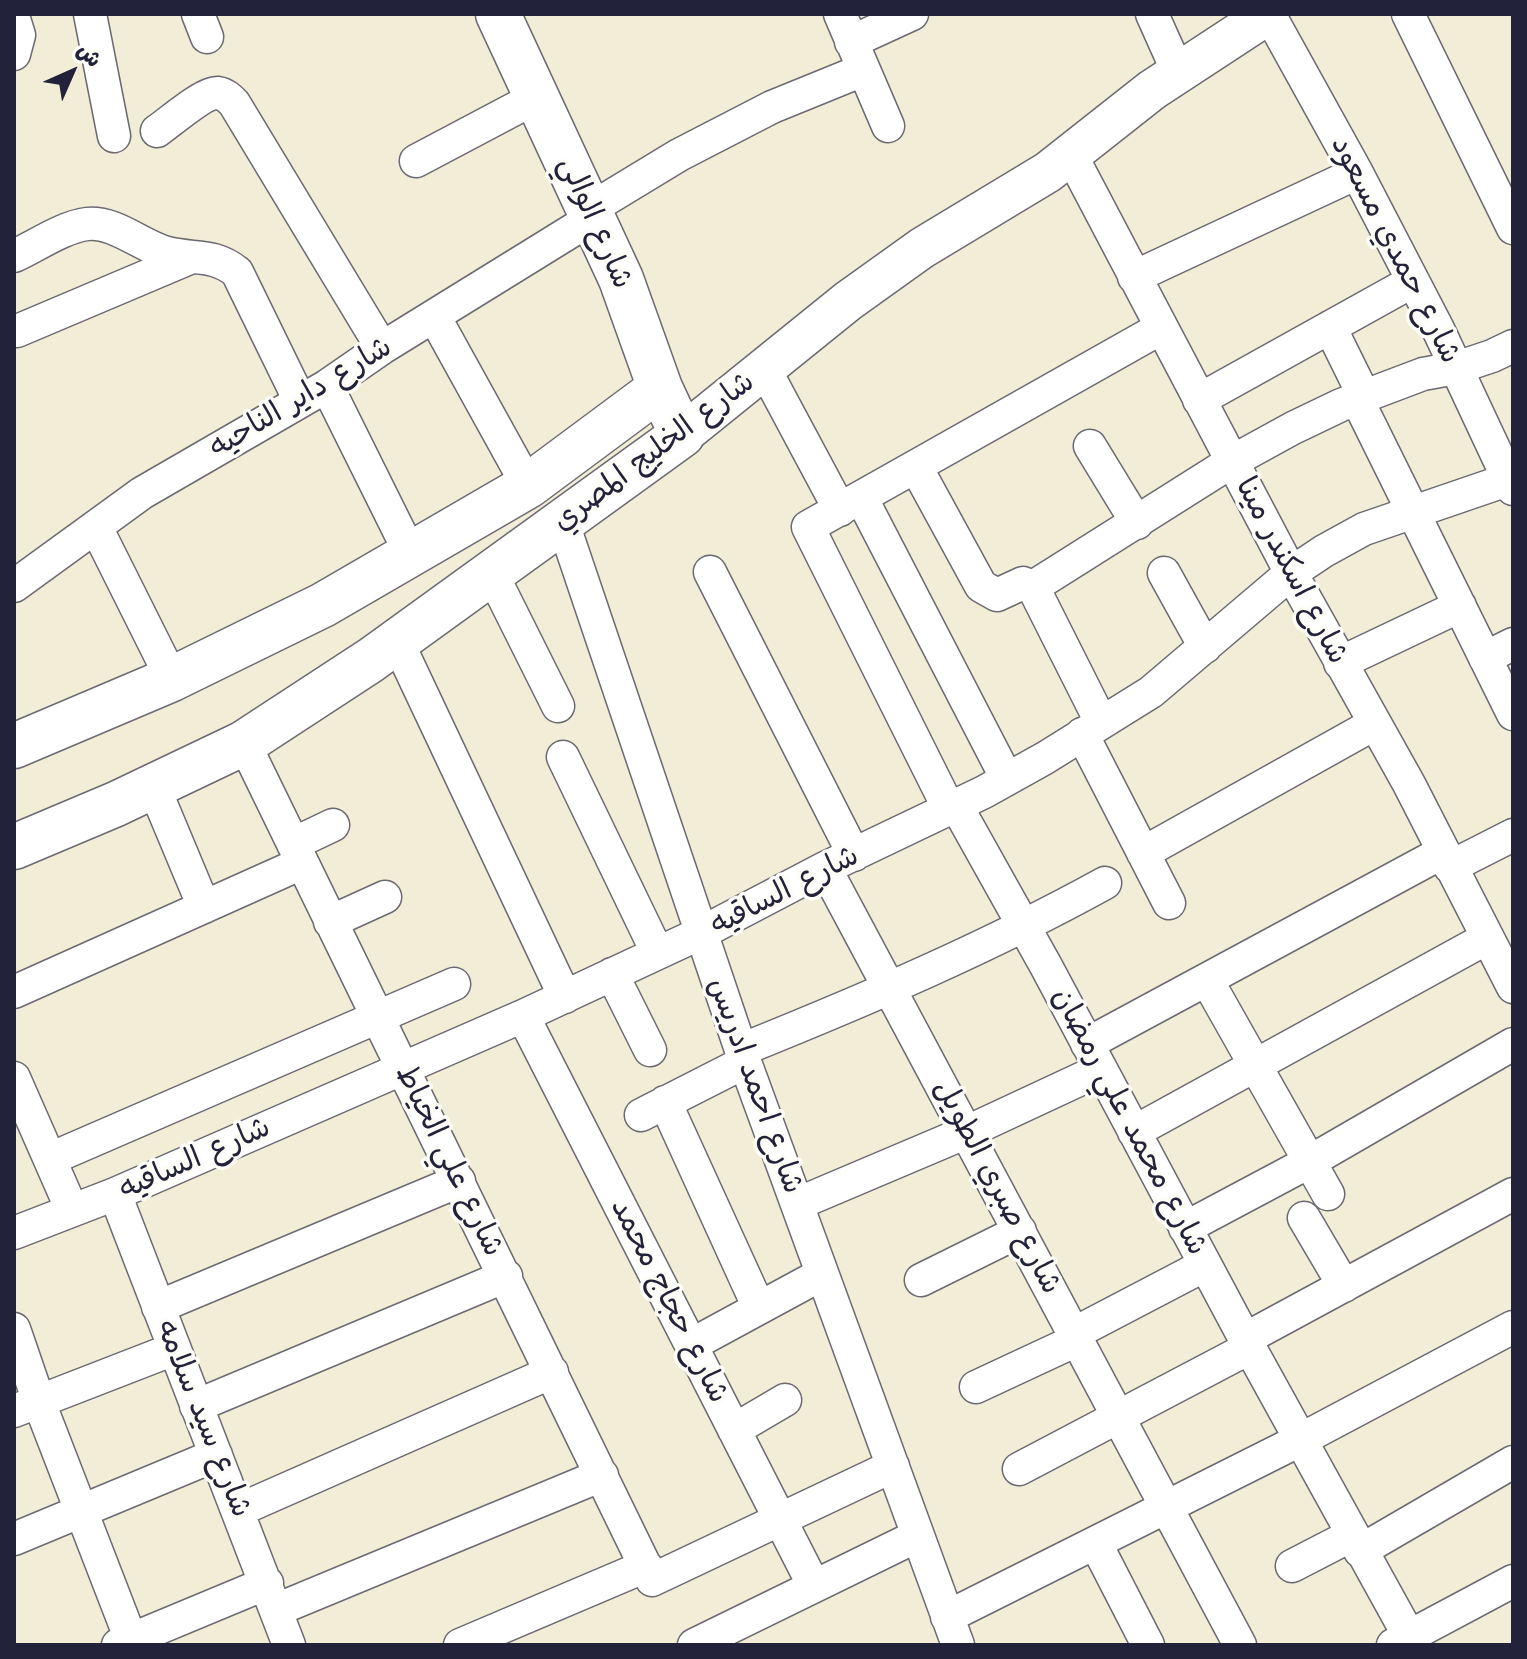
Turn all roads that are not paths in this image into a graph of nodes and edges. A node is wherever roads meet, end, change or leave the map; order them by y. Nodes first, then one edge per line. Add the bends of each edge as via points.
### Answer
1 (90, 14) edge
2 (498, 14) edge
3 (912, 14) edge
4 (1152, 14) edge
5 (1268, 14) edge
6 (1408, 14) edge
7 (14, 19) edge
8 (851, 42) edge
9 (14, 54) edge
10 (1178, 72) junction
11 (537, 97) junction
12 (888, 126) dead end
13 (157, 131) dead end
14 (114, 136) dead end
15 (1071, 155) junction
16 (416, 161) dead end
17 (1357, 173) junction
18 (592, 213) junction
19 (1513, 228) edge
20 (14, 256) edge
21 (192, 257) junction
22 (1134, 277) junction
23 (1413, 281) junction
24 (434, 316) junction
25 (1330, 327) junction
26 (1161, 328) junction
27 (17, 331) dead end
28 (1513, 346) edge
29 (382, 348) junction
30 (764, 368) junction
31 (1456, 368) junction
32 (660, 388) junction
33 (313, 394) junction
34 (1360, 398) junction
35 (1199, 400) junction
36 (682, 435) junction
37 (1090, 446) dead end
38 (1231, 462) junction
39 (916, 467) junction
40 (1511, 482) edge
41 (528, 486) junction
42 (850, 504) junction
43 (1412, 513) junction
44 (563, 523) junction
45 (1137, 523) junction
46 (96, 527) junction
47 (411, 555) junction
48 (491, 572) junction
49 (710, 572) dead end
50 (1164, 573) dead end
51 (1291, 573) junction
52 (14, 586) edge
53 (1033, 587) junction
54 (1460, 606) junction
55 (397, 641) junction
56 (1205, 647) junction
57 (1499, 651) edge
58 (1340, 663) junction
59 (172, 679) junction
60 (558, 706) dead end
61 (1512, 708) edge
62 (1374, 724) junction
63 (1092, 728) junction
64 (244, 743) junction
65 (14, 746) edge
66 (563, 757) dead end
67 (1007, 779) junction
68 (153, 785) junction
69 (952, 807) junction
70 (333, 825) dead end
71 (1513, 835) edge
72 (14, 847) edge
73 (1143, 853) junction
74 (298, 854) junction
75 (1446, 859) junction
76 (840, 861) junction
77 (1105, 883) dead end
78 (385, 897) dead end
79 (1169, 903) dead end
80 (204, 907) junction
81 (330, 922) junction
82 (1024, 928) junction
83 (701, 933) junction
84 (1487, 938) junction
85 (657, 952) junction
86 (612, 974) junction
87 (1510, 974) edge
88 (1207, 980) junction
89 (454, 984) dead end
90 (891, 990) junction
91 (14, 992) edge
92 (565, 997) junction
93 (523, 1016) junction
94 (377, 1017) junction
95 (1513, 1044) edge
96 (650, 1050) dead end
97 (743, 1056) junction
98 (1094, 1057) junction
99 (1255, 1065) junction
100 (403, 1068) junction
101 (14, 1078) edge
102 (21, 1117) edge
103 (967, 1132) junction
104 (1134, 1132) junction
105 (50, 1159) junction
106 (1309, 1162) junction
107 (459, 1181) junction
108 (115, 1194) junction
109 (1328, 1194) dead end
110 (1513, 1194) edge
111 (797, 1204) junction
112 (72, 1210) junction
113 (1304, 1218) dead end
114 (1185, 1228) junction
115 (1020, 1231) junction
116 (14, 1233) edge
117 (1205, 1265) junction
118 (822, 1274) junction
119 (506, 1276) junction
120 (921, 1280) dead end
121 (1344, 1286) junction
122 (158, 1307) junction
123 (759, 1308) junction
124 (1513, 1327) edge
125 (14, 1329) edge
126 (1077, 1336) junction
127 (1247, 1344) junction
128 (691, 1345) junction
129 (174, 1349) junction
130 (552, 1372) junction
131 (976, 1387) dead end
132 (785, 1400) dead end
133 (26, 1406) edge
134 (196, 1406) junction
135 (1120, 1417) junction
136 (734, 1430) junction
137 (1300, 1440) junction
138 (216, 1455) junction
139 (1513, 1462) edge
140 (893, 1466) junction
141 (1019, 1469) dead end
142 (602, 1475) junction
143 (1168, 1506) junction
144 (239, 1510) junction
145 (81, 1511) junction
146 (780, 1519) junction
147 (917, 1536) junction
148 (14, 1539) edge
149 (1356, 1543) junction
150 (1096, 1544) junction
151 (1292, 1566) dead end
152 (649, 1573) junction
153 (1513, 1581) edge
154 (814, 1586) junction
155 (271, 1596) junction
156 (952, 1631) edge
157 (1405, 1642) edge
158 (127, 1643) edge
159 (289, 1645) edge
160 (460, 1645) edge
161 (694, 1645) edge
162 (1148, 1645) edge
163 (1240, 1645) edge

1 - 14 street
2 - 11 main road, شارع الوالي
3 - 8 street, شارع داير الناحيه
4 - 10 street
5 - 10 street, شارع الخليج المصري
5 - 17 street, شارع حمدي مسعود
6 - 19 street
7 - 9 street via 19,35
8 - 12 street
8 - 18 street, شارع داير الناحيه via 772,107 705,141
10 - 15 street, شارع الخليج المصري
11 - 16 street
11 - 18 main road, شارع الوالي
13 - 29 street via 208,95 227,96
15 - 22 street, شارع اسكندر مينا
15 - 30 street, شارع الخليج المصري via 922,248
17 - 22 street
17 - 23 street, شارع حمدي مسعود
18 - 24 street, شارع داير الناحيه
18 - 32 main road, شارع الوالي
20 - 21 street via 87,224 107,225 146,245
21 - 27 street
21 - 33 street via 209,257 237,272
22 - 26 street, شارع اسكندر مينا
23 - 25 street
23 - 31 street, شارع حمدي مسعود
24 - 29 street, شارع داير الناحيه
24 - 41 street
25 - 34 street
25 - 35 street
26 - 35 street, شارع اسكندر مينا
26 - 39 street
28 - 31 street
29 - 33 street, شارع داير الناحيه
30 - 36 street, شارع الخليج المصري
30 - 42 street
31 - 34 street via 1423,374
31 - 40 street, شارع حمدي مسعود
32 - 36 main road, شارع الوالي
32 - 41 main road, شارع الخليج المصري
33 - 46 street, شارع داير الناحيه via 142,493
33 - 47 street
34 - 38 street
34 - 43 street
35 - 38 street, شارع اسكندر مينا
36 - 44 main road, شارع الخليج المصري
37 - 45 street
38 - 45 street
38 - 51 street, شارع اسكندر مينا
39 - 42 street
39 - 53 street via 981,586 997,595 1023,583
40 - 43 street, شارع الساقيه
41 - 47 main road, شارع الخليج المصري
42 - 67 street
42 - 69 street, شارع محمد علي رمضان via 808,527
43 - 51 street, شارع الساقيه via 1364,529
43 - 54 street
44 - 48 main road, شارع الخليج المصري
44 - 83 street, شارع احمد ادريس
45 - 53 street
46 - 52 street, شارع داير الناحيه
46 - 59 street
47 - 59 main road, شارع الخليج المصري
48 - 55 main road, شارع الخليج المصري
48 - 60 street
49 - 76 street, شارع صبري الطويل
50 - 56 street
51 - 56 street, شارع الساقيه
51 - 58 street, شارع اسكندر مينا
53 - 63 street
54 - 57 street
54 - 58 street
55 - 64 main road, شارع الخليج المصري
55 - 92 street
56 - 63 street, شارع الساقيه via 1151,692
57 - 61 street
58 - 62 street, شارع اسكندر مينا
59 - 65 main road, شارع الخليج المصري
62 - 73 street
62 - 75 street, شارع اسكندر مينا
63 - 67 street, شارع الساقيه
63 - 73 street
64 - 68 main road, شارع الخليج المصري
64 - 74 street, شارع علي الخياط
66 - 85 street
67 - 69 street, شارع الساقيه
68 - 72 main road, شارع الخليج المصري
68 - 80 street
69 - 76 street, شارع الساقيه
69 - 82 street, شارع محمد علي رمضان
70 - 74 street
71 - 75 street
73 - 79 street
74 - 80 street
74 - 81 street, شارع علي الخياط
75 - 84 street, شارع اسكندر مينا
75 - 88 street
76 - 83 street, شارع الساقيه
76 - 90 street, شارع صبري الطويل
77 - 82 street
78 - 81 street
80 - 91 street
81 - 94 street, شارع علي الخياط
82 - 90 street
82 - 98 street, شارع محمد علي رمضان
83 - 85 street, شارع الساقيه
83 - 97 street, شارع احمد ادريس
84 - 87 street, شارع اسكندر مينا
84 - 99 street
85 - 86 street, شارع الساقيه
86 - 92 street, شارع الساقيه
86 - 96 street
88 - 98 street
88 - 99 street
89 - 94 street
90 - 97 street
90 - 103 street, شارع صبري الطويل
92 - 93 street, شارع الساقيه
93 - 100 street, شارع الساقيه
93 - 128 street, شارع حجاج محمد
94 - 100 street, شارع علي الخياط
94 - 105 street
95 - 106 street
97 - 111 street, شارع احمد ادريس
97 - 123 street via 653,1109
98 - 103 street
98 - 104 street, شارع محمد علي رمضان
99 - 104 street
99 - 106 street
100 - 107 street, شارع علي الخياط
100 - 108 street, شارع الساقيه
101 - 102 street
102 - 105 street
103 - 111 street
103 - 115 street, شارع صبري الطويل
104 - 114 street, شارع محمد علي رمضان
105 - 112 street
106 - 109 street
106 - 114 street
107 - 119 street, شارع علي الخياط
107 - 122 street
108 - 112 street, شارع الساقيه
108 - 122 street, شارع سيد سلامه
110 - 121 street
111 - 118 street, شارع احمد ادريس
112 - 116 street, شارع الساقيه
113 - 121 street
114 - 117 street, شارع محمد علي رمضان
115 - 120 street
115 - 126 street, شارع صبري الطويل
117 - 126 street
117 - 127 street, شارع محمد علي رمضان
118 - 123 street
118 - 140 street, شارع احمد ادريس
119 - 130 street, شارع علي الخياط
119 - 134 street
121 - 127 street
122 - 129 street, شارع سيد سلامه
123 - 128 street
124 - 137 street
125 - 133 street
126 - 131 street
126 - 135 street, شارع صبري الطويل
127 - 135 street
127 - 137 street, شارع محمد علي رمضان
128 - 136 street, شارع حجاج محمد
129 - 133 street
129 - 134 street, شارع سيد سلامه
130 - 142 street, شارع علي الخياط
130 - 144 street
132 - 136 street
133 - 145 street
134 - 138 street, شارع سيد سلامه
135 - 141 street
135 - 143 street, شارع صبري الطويل
136 - 146 street, شارع حجاج محمد
137 - 143 street
137 - 149 street, شارع محمد علي رمضان
138 - 144 street, شارع سيد سلامه
138 - 145 street
139 - 149 street
140 - 146 street
140 - 147 street, شارع احمد ادريس
142 - 152 street, شارع علي الخياط
142 - 155 street
143 - 150 street
143 - 163 street, شارع صبري الطويل
144 - 155 street, شارع سيد سلامه
145 - 148 street
145 - 158 street
146 - 152 street
146 - 154 street, شارع حجاج محمد
147 - 154 street
147 - 156 street, شارع احمد ادريس
149 - 151 street
149 - 157 street, شارع محمد علي رمضان
150 - 156 street
150 - 162 street
152 - 160 street
153 - 157 street
154 - 161 street
155 - 158 street
155 - 159 street, شارع سيد سلامه

